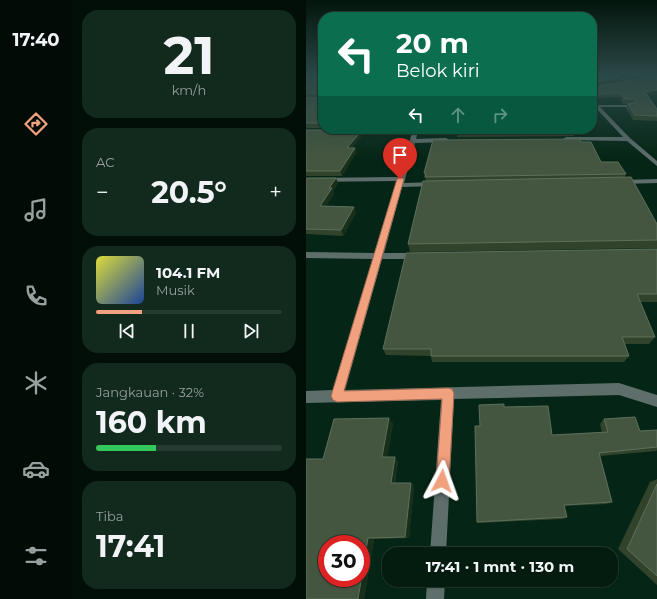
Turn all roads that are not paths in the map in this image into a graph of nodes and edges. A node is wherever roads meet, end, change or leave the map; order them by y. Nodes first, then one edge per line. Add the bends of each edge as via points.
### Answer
1 (597, 106) edge
2 (631, 106) edge
3 (597, 109) edge
4 (414, 134) edge
5 (556, 139) edge
6 (628, 139) junction
7 (452, 140) edge
8 (412, 141) junction
9 (657, 164) edge
10 (306, 180) edge
11 (657, 181) edge
12 (400, 182) junction
13 (610, 182) edge
14 (446, 184) edge
15 (306, 255) edge
16 (426, 256) edge
17 (378, 257) junction
18 (448, 393) junction
19 (337, 396) junction
20 (306, 397) edge
21 (657, 401) edge
22 (438, 547) edge
23 (436, 587) edge
24 (435, 599) edge

1 - 2 street
3 - 6 street
4 - 8 street
5 - 6 street
6 - 9 street
7 - 8 street
8 - 12 street
10 - 12 street
11 - 13 street
12 - 14 street
12 - 17 street
15 - 17 street
16 - 17 street
17 - 19 street
18 - 19 street
18 - 21 street via 619,389
18 - 22 street
19 - 20 street
23 - 24 street

